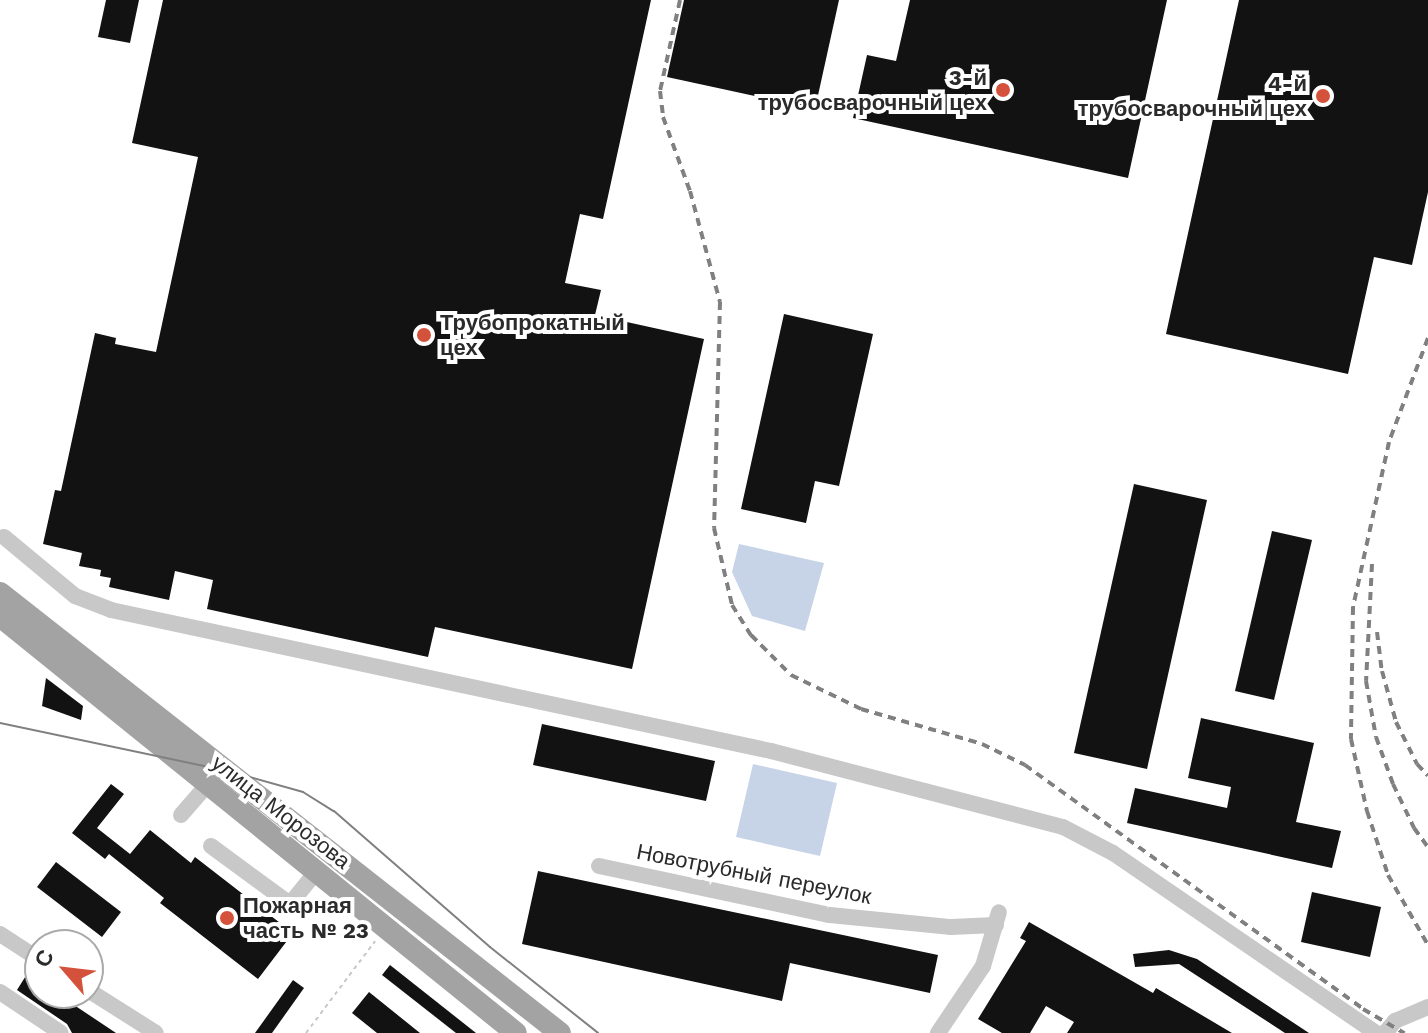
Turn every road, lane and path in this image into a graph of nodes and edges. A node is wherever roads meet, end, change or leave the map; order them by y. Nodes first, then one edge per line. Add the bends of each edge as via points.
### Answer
1 (4, 537) dead end
2 (0, 593) edge
3 (0, 616) edge
4 (207, 785) junction
5 (181, 815) dead end
6 (211, 846) dead end
7 (331, 851) junction
8 (599, 866) dead end
9 (315, 873) junction
10 (385, 928) junction
11 (434, 933) junction
12 (0, 934) edge
13 (24, 950) edge
14 (419, 955) junction
15 (0, 992) edge
16 (104, 1000) edge
17 (1428, 1007) edge
18 (61, 1033) edge
19 (156, 1033) edge
20 (306, 1033) edge
21 (516, 1033) edge
22 (560, 1033) edge
23 (938, 1033) edge
24 (1376, 1033) edge
25 (1385, 1033) edge

1 - 24 street via 75,596 111,610 771,751 1063,827 1113,853
2 - 7 main road, улица Морозова
3 - 4 main road, улица Морозова
4 - 5 street
4 - 9 main road, улица Морозова
6 - 9 street via 290,904
7 - 9 main road
7 - 11 main road, улица Морозова
8 - 23 street, Новотрубный переулок via 830,915 951,927 998,919 983,966
9 - 10 main road, улица Морозова
10 - 14 main road, улица Морозова
10 - 20 path
11 - 14 main road
11 - 22 main road, улица Морозова
12 - 13 street
14 - 21 main road, улица Морозова
15 - 18 street
16 - 19 street
17 - 25 street via 1395,1021

